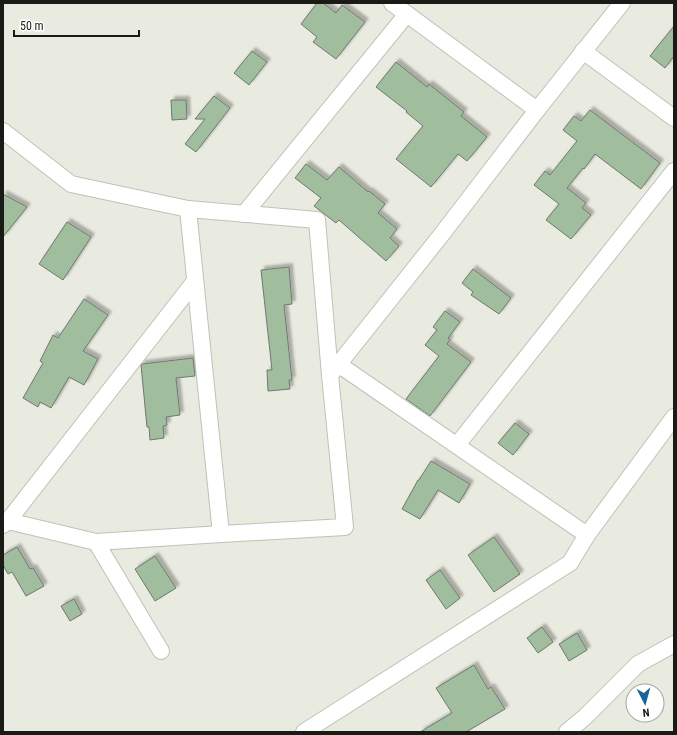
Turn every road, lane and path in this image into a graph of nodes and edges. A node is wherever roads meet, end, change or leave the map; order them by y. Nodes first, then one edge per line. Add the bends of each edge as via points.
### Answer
1 (392, 3) edge
2 (622, 3) edge
3 (407, 14) junction
4 (583, 51) junction
5 (537, 110) junction
6 (674, 118) edge
7 (3, 131) edge
8 (674, 170) edge
9 (188, 209) junction
10 (244, 214) junction
11 (195, 281) junction
12 (334, 369) junction
13 (674, 417) edge
14 (457, 445) junction
15 (5, 523) edge
16 (221, 534) junction
17 (586, 535) junction
18 (96, 542) junction
19 (674, 644) edge
20 (162, 651) dead end
21 (304, 732) edge
22 (566, 732) edge

1 - 3 street
2 - 4 street
3 - 5 street
3 - 10 street
4 - 5 street
4 - 6 street
5 - 12 street
7 - 9 street via 71,184
8 - 14 street
9 - 10 street
9 - 11 street
10 - 12 street via 317,220
11 - 15 street
11 - 16 street
12 - 14 street
12 - 16 street via 345,527
13 - 17 street
14 - 17 street
15 - 18 street
16 - 18 street
17 - 21 street via 570,563
18 - 20 street
19 - 22 street via 638,664 585,717

